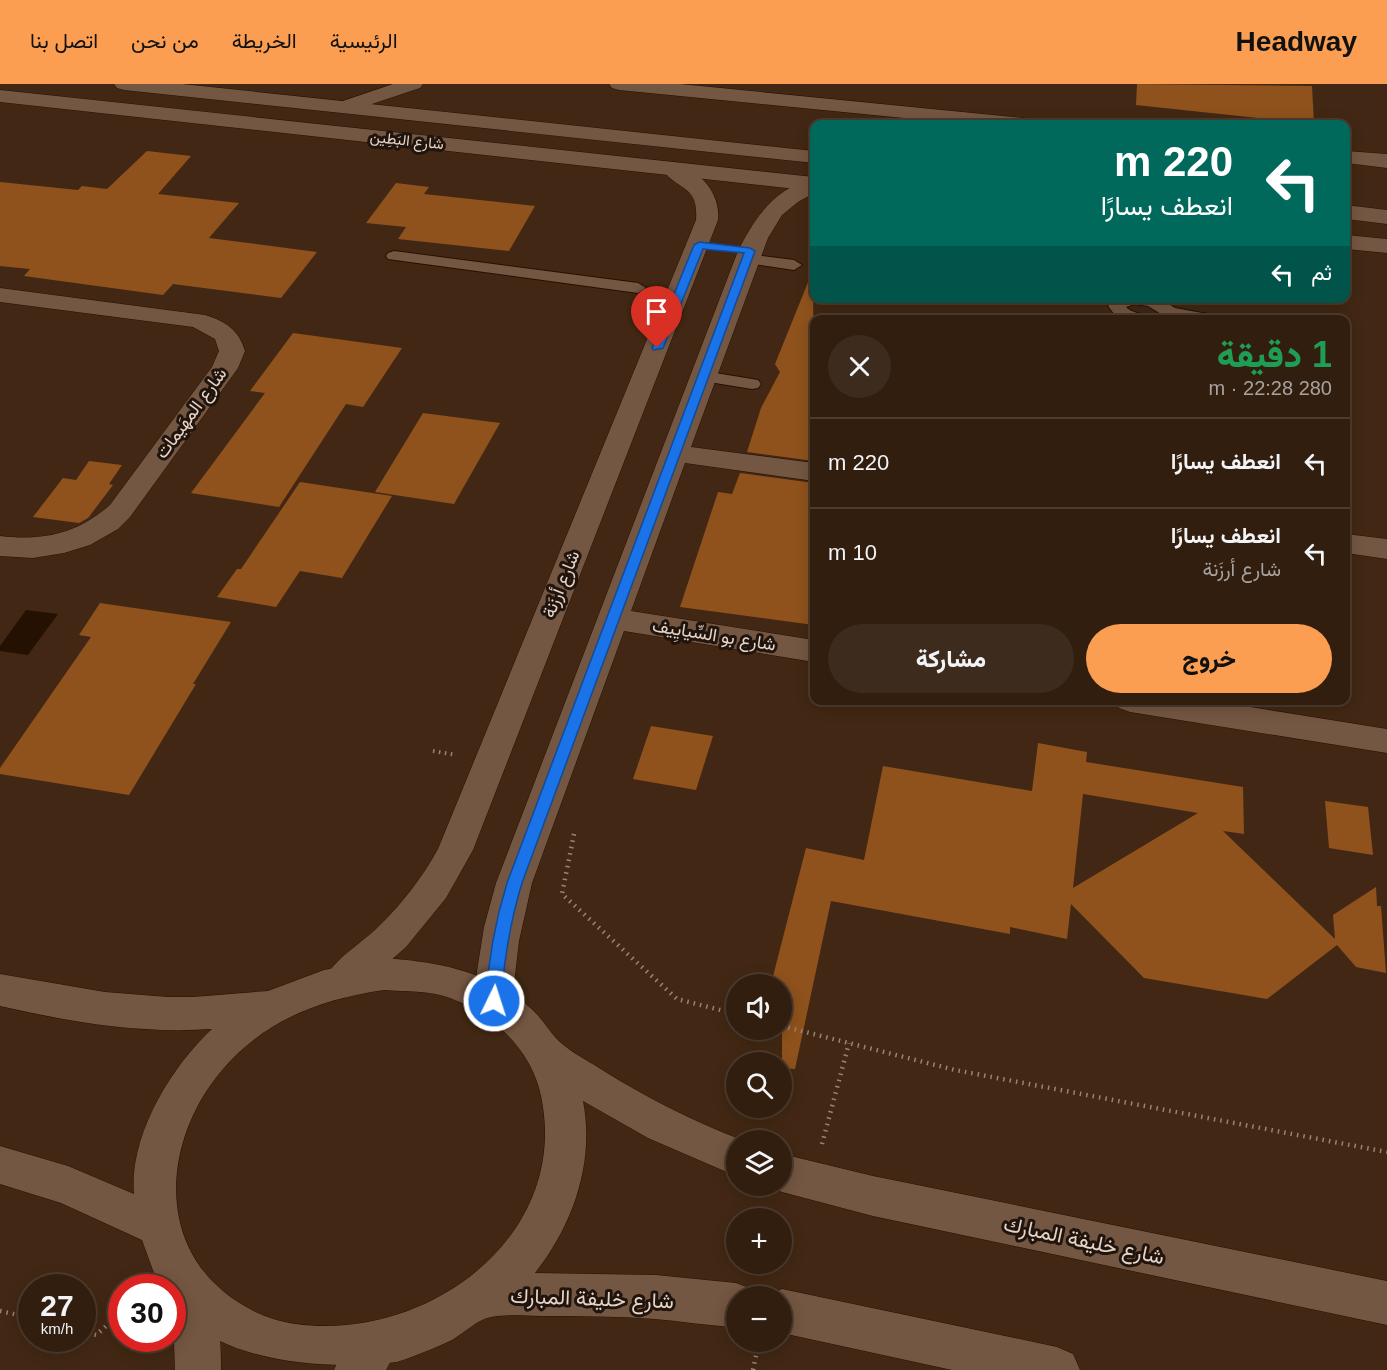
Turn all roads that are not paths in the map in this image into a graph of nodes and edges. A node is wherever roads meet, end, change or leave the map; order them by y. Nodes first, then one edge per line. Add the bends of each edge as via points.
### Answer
1 (124, 84) edge
2 (412, 84) edge
3 (619, 84) edge
4 (0, 96) edge
5 (344, 107) junction
6 (434, 117) junction
7 (983, 120) edge
8 (810, 157) edge
9 (1350, 157) edge
10 (1387, 161) edge
11 (673, 169) junction
12 (810, 185) edge
13 (810, 187) edge
14 (1350, 212) edge
15 (1387, 217) edge
16 (1350, 242) edge
17 (1387, 246) edge
18 (729, 250) junction
19 (394, 256) dead end
20 (794, 264) dead end
21 (638, 288) dead end
22 (0, 295) edge
23 (1118, 303) edge
24 (1152, 303) edge
25 (1125, 315) edge
26 (1165, 315) edge
27 (703, 376) junction
28 (752, 384) dead end
29 (675, 453) junction
30 (810, 471) edge
31 (1350, 544) edge
32 (0, 546) edge
33 (1387, 549) edge
34 (614, 619) junction
35 (810, 650) edge
36 (1161, 705) edge
37 (1387, 741) edge
38 (344, 979) junction
39 (0, 990) edge
40 (494, 1001) junction
41 (273, 1006) junction
42 (548, 1056) junction
43 (726, 1153) edge
44 (0, 1165) edge
45 (792, 1176) edge
46 (158, 1226) junction
47 (191, 1291) junction
48 (483, 1296) junction
49 (1387, 1303) edge
50 (726, 1304) edge
51 (792, 1313) edge
52 (366, 1358) edge
53 (198, 1370) edge
54 (1057, 1370) edge

1 - 5 street, شارع البَطِين
2 - 5 street
2 - 6 street
3 - 7 street
4 - 11 street, شارع البَطِين
5 - 6 street, شارع البَطِين
6 - 8 street, شارع البَطِين
9 - 10 street
11 - 12 street, شارع البَطِين
11 - 18 street, شارع أرزَنة via 699,187
13 - 18 street, شارع أرزَنة via 788,198
14 - 15 street
16 - 17 street
18 - 20 lane
18 - 27 street, شارع أرزَنة
18 - 38 street, شارع أرزَنة via 489,761 446,869 423,905 387,944
19 - 21 lane
22 - 32 street, شارع المهَيمات via 196,320 218,328 226,335 232,351 225,368 111,520 86,536 56,546
23 - 25 lane via 1117,309
24 - 26 lane via 1163,306
27 - 28 lane
27 - 29 street, شارع أرزَنة
29 - 30 street
29 - 34 street, شارع أرزَنة
31 - 33 street
34 - 35 street, شارع بو السِّيايِيف
34 - 40 street, شارع أرزَنة via 514,883 502,923
36 - 37 street
38 - 40 street via 384,974 423,976
38 - 41 street via 296,994
39 - 41 street via 73,1005 170,1014
40 - 42 street via 533,1036
41 - 46 street via 235,1032 204,1063 178,1100 161,1140 154,1183
42 - 43 street via 653,1121
42 - 48 street via 562,1092 568,1133 563,1177 547,1219 525,1252
44 - 46 street via 68,1186
45 - 49 street, شارع خليفة المبارك via 873,1196
46 - 47 street via 173,1265
47 - 52 street via 215,1314 249,1334 289,1347
47 - 53 street via 198,1334
48 - 50 street, شارع خليفة المبارك via 589,1294
48 - 52 street via 433,1327
51 - 54 street

